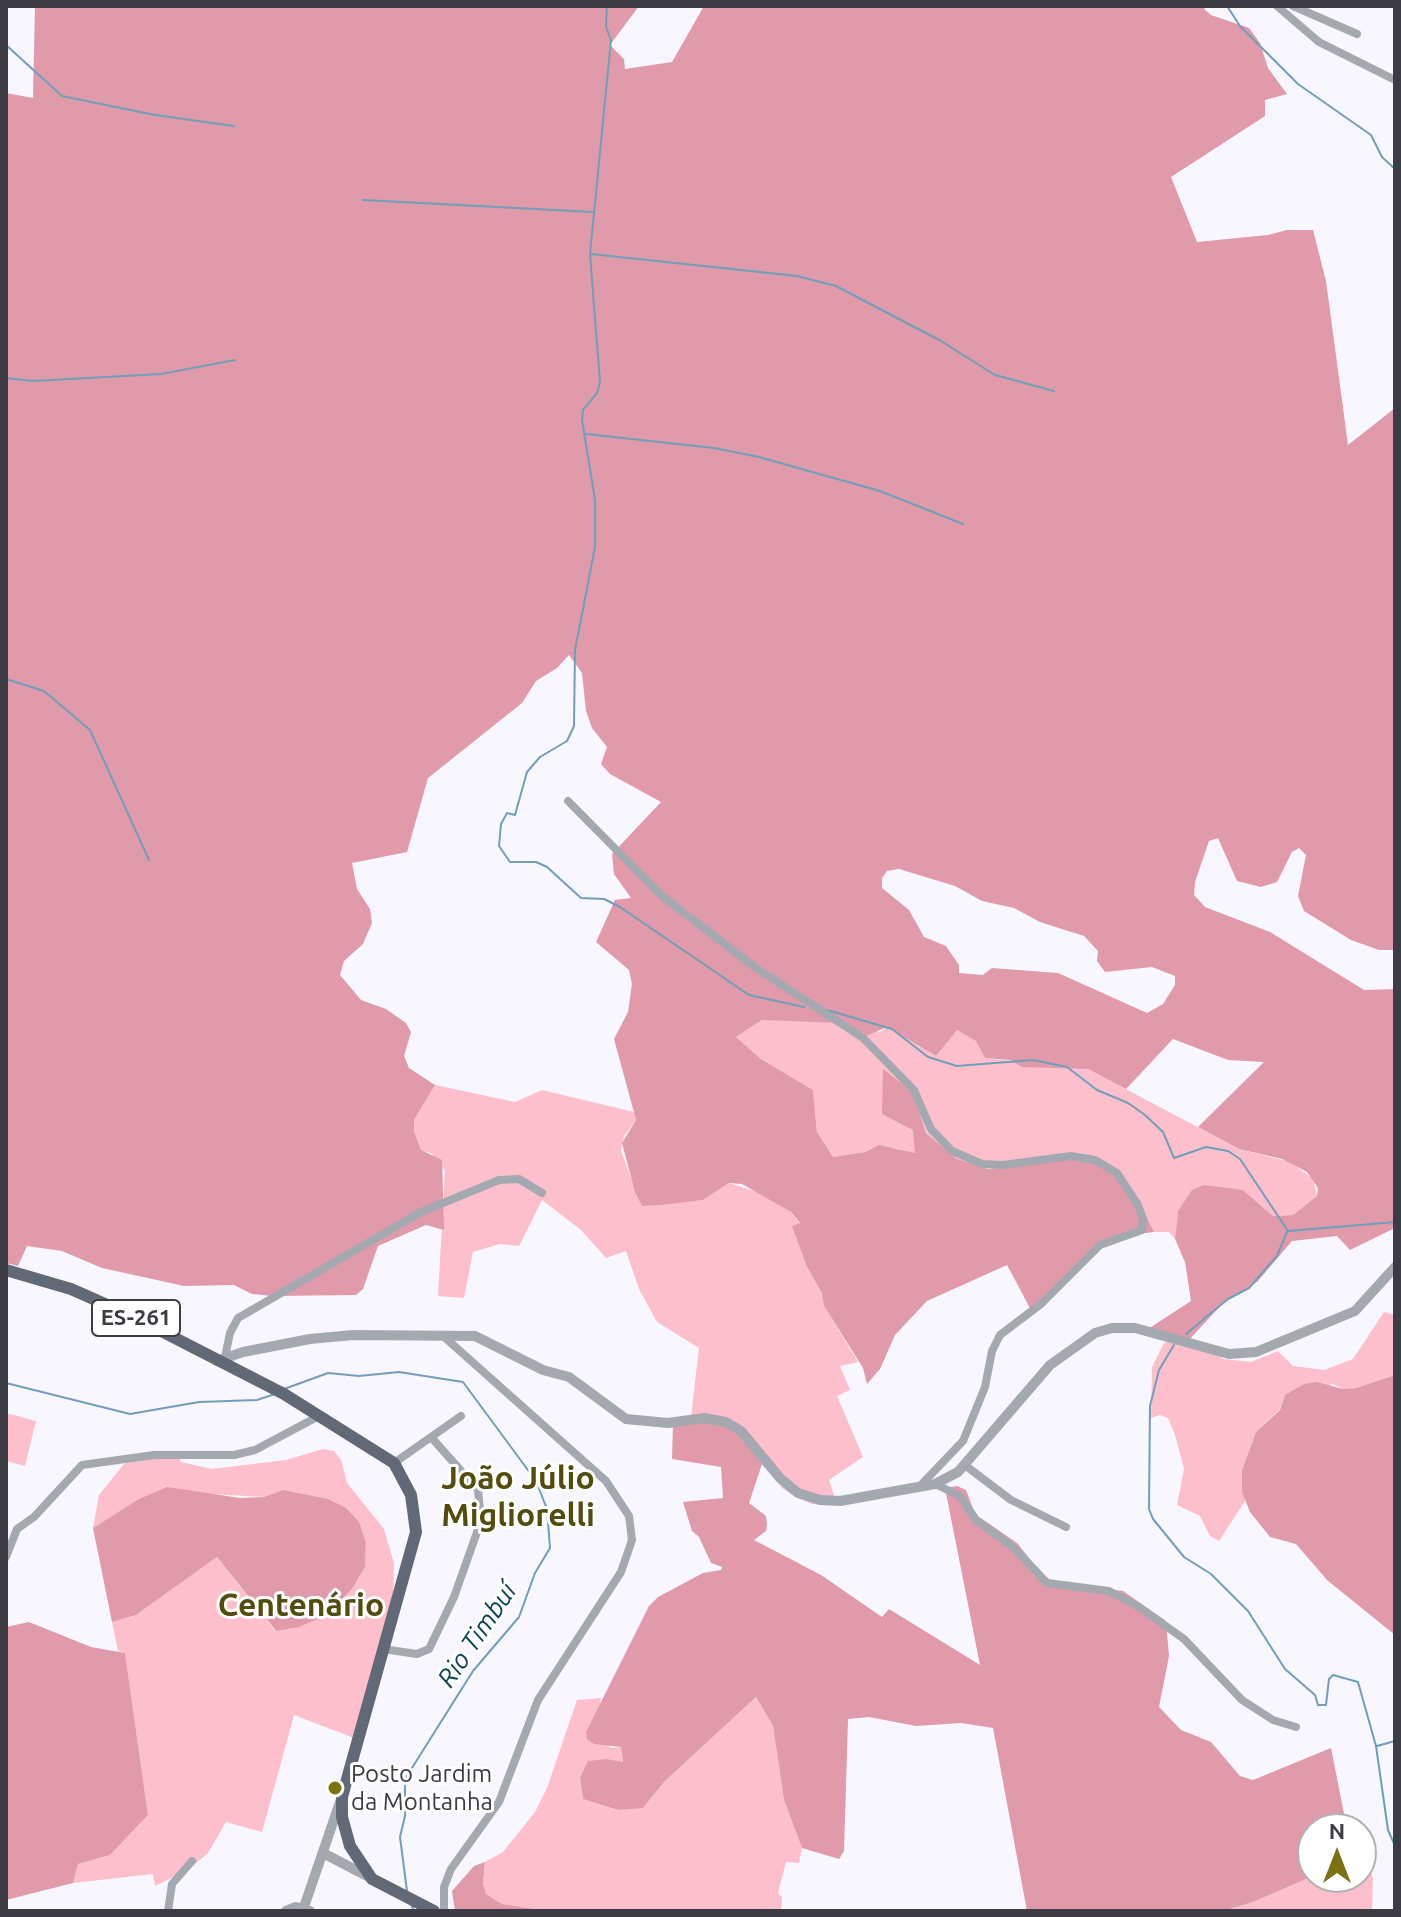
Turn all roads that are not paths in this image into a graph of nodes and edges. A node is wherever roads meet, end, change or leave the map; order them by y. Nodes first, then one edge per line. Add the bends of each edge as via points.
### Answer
1 (1277, 6) edge
2 (1293, 6) edge
3 (1357, 34) dead end
4 (1395, 80) edge
5 (568, 801) dead end
6 (542, 1193) dead end
7 (1395, 1267) edge
8 (6, 1270) edge
9 (442, 1334) junction
10 (221, 1359) junction
11 (319, 1416) junction
12 (461, 1416) dead end
13 (431, 1437) junction
14 (394, 1463) junction
15 (966, 1466) junction
16 (935, 1484) junction
17 (919, 1487) junction
18 (1066, 1527) dead end
19 (6, 1557) edge
20 (383, 1649) junction
21 (1296, 1727) dead end
22 (342, 1797) junction
23 (323, 1853) junction
24 (192, 1861) dead end
25 (372, 1879) junction
26 (307, 1909) edge
27 (168, 1911) edge
28 (286, 1911) edge
29 (434, 1911) edge
30 (444, 1911) edge

1 - 4 street via 1319,42
2 - 3 street
5 - 17 street via 662,896 876,1050 914,1090 931,1129 952,1151 982,1164 1071,1156 1095,1160 1117,1173 1142,1212 1142,1230 1100,1245 1041,1304 1000,1335 963,1441
6 - 10 street via 519,1179 499,1180 421,1212 238,1318
7 - 15 street via 1355,1311 1244,1354 1215,1351 1146,1329 1095,1333 1050,1365
8 - 10 main road, ES-261 via 83,1295
9 - 10 street via 310,1339
9 - 17 street via 475,1336 537,1368 569,1377 626,1419 726,1422 741,1431 789,1486 807,1497 857,1500
9 - 30 street via 606,1481 629,1516 632,1540 621,1572 538,1700 499,1802 451,1869
10 - 11 main road, ES-261
11 - 14 main road, ES-261
11 - 19 street via 255,1450 234,1455 154,1455 77,1468 17,1529
12 - 13 street
13 - 14 street
13 - 20 street via 478,1490 481,1521 429,1649 417,1654
14 - 20 main road via 411,1495 416,1532
15 - 16 street
15 - 18 street via 1011,1500
16 - 17 street
16 - 21 street via 960,1496 976,1520 1014,1548 1043,1580 1060,1587 1109,1591 1129,1601 1184,1639 1242,1700 1273,1720
20 - 22 main road
22 - 23 street
22 - 25 main road via 344,1830
23 - 25 street
23 - 26 street
24 - 27 street via 172,1884
25 - 29 main road
26 - 28 street

